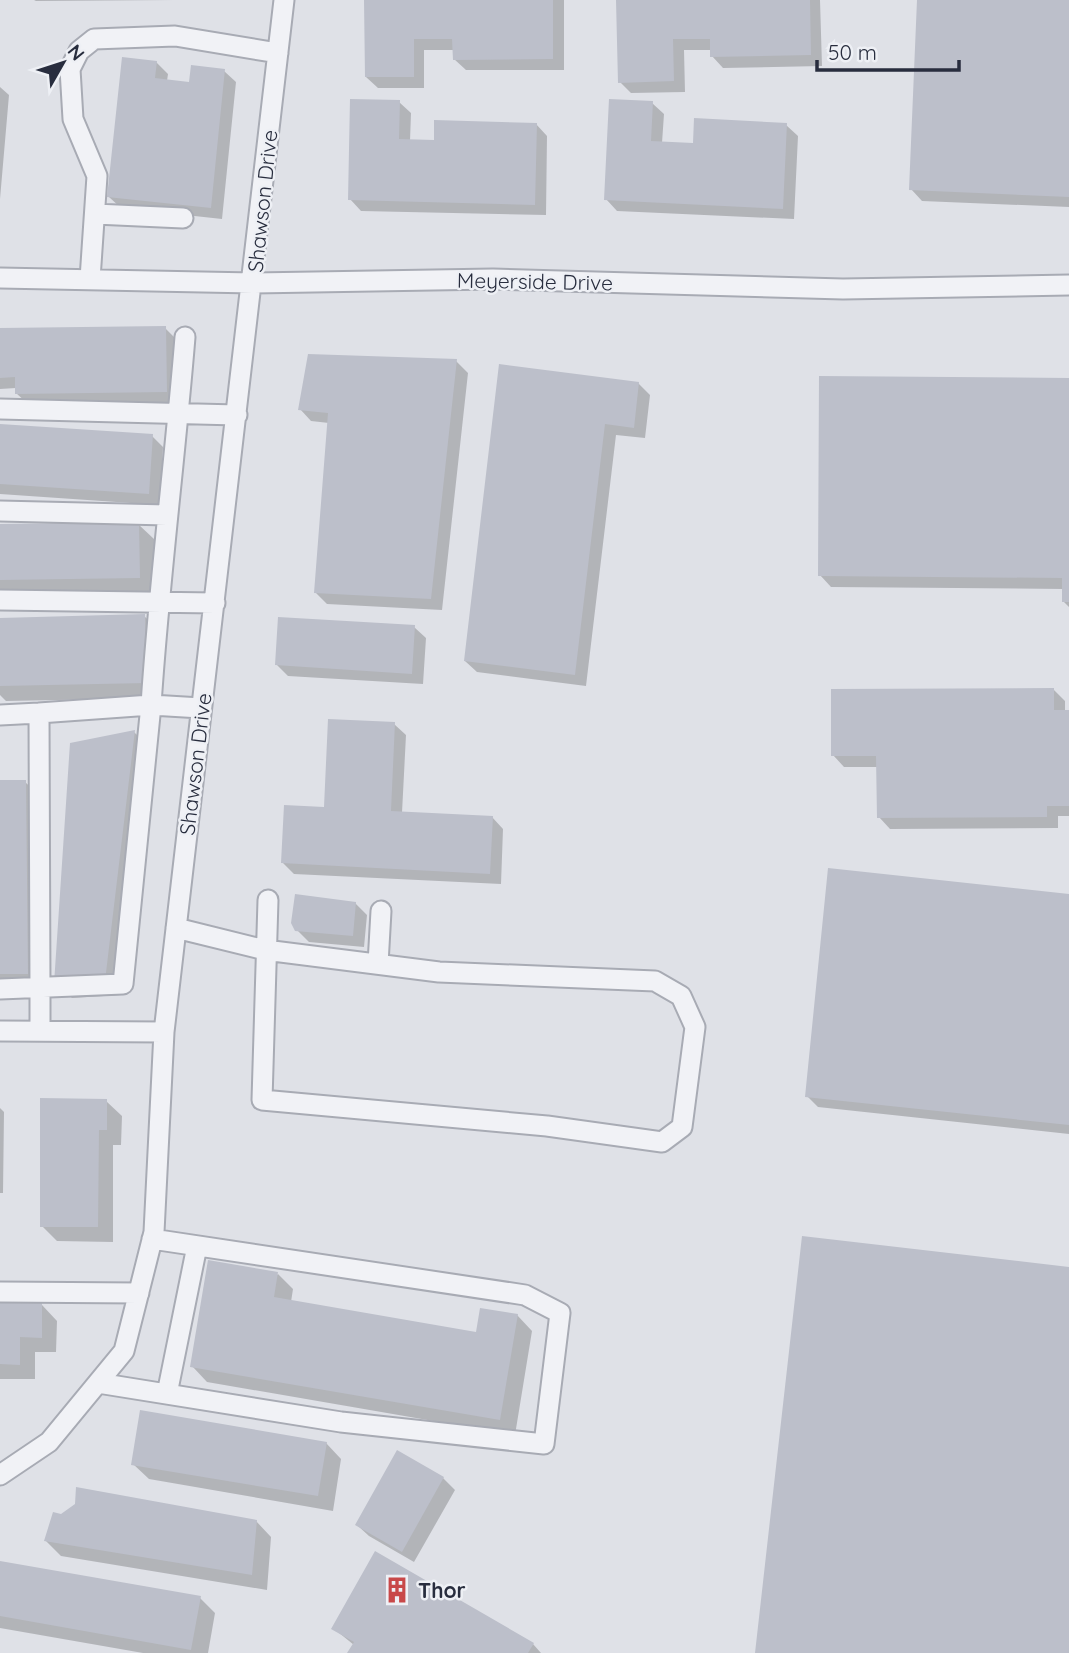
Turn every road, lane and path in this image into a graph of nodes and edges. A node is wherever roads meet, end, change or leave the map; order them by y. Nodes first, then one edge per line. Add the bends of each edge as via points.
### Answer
1 (284, 0) edge
2 (278, 53) junction
3 (95, 214) junction
4 (183, 218) dead end
5 (0, 278) edge
6 (90, 279) junction
7 (253, 283) junction
8 (1069, 285) edge
9 (185, 337) dead end
10 (0, 409) edge
11 (178, 414) junction
12 (237, 415) junction
13 (0, 512) edge
14 (167, 515) junction
15 (0, 600) edge
16 (158, 602) junction
17 (215, 603) junction
18 (151, 705) junction
19 (201, 708) junction
20 (39, 713) junction
21 (0, 715) edge
22 (268, 900) dead end
23 (381, 911) dead end
24 (176, 928) junction
25 (265, 950) junction
26 (378, 964) junction
27 (0, 989) edge
28 (40, 989) junction
29 (0, 1031) edge
30 (40, 1031) junction
31 (164, 1032) junction
32 (152, 1239) junction
33 (197, 1246) junction
34 (0, 1292) edge
35 (139, 1293) junction
36 (98, 1383) junction
37 (167, 1394) junction
38 (0, 1475) edge

1 - 2 street, Shawson Drive
2 - 3 street via 175,36 94,39 79,51 70,69 73,119 97,176
2 - 7 street, Shawson Drive
3 - 4 street
3 - 6 street
5 - 6 street, Meyerside Drive
6 - 7 street, Meyerside Drive
7 - 8 street, Meyerside Drive via 467,279 833,289
7 - 12 street, Shawson Drive
9 - 11 street
10 - 11 street
11 - 12 street
11 - 14 street
12 - 17 street, Shawson Drive
13 - 14 street
14 - 16 street
15 - 16 street
16 - 17 street
16 - 18 street
17 - 19 street, Shawson Drive
18 - 19 street
18 - 20 street
18 - 28 street via 123,984
19 - 24 street, Shawson Drive
20 - 21 street
20 - 28 street
22 - 25 street
23 - 26 street
24 - 25 street
24 - 31 street, Shawson Drive
25 - 26 street
25 - 26 street via 262,1100 547,1126 662,1142 682,1127 695,1027 681,996 655,981 439,972
27 - 28 street
28 - 30 street
29 - 30 street
30 - 31 street
31 - 32 street, Shawson Drive
32 - 33 street
32 - 35 street, Shawson Drive
33 - 37 street
33 - 37 street via 525,1295 560,1313 544,1444 341,1422
34 - 35 street
35 - 36 street, Shawson Drive via 124,1351
36 - 37 street
36 - 38 street, Shawson Drive via 49,1442

